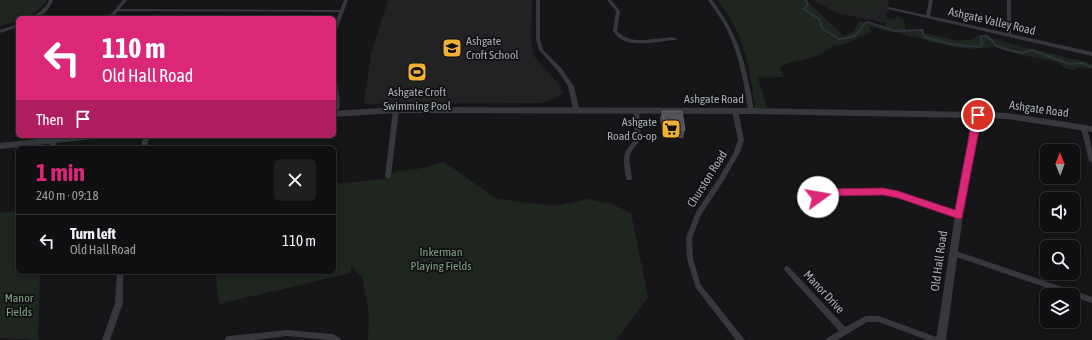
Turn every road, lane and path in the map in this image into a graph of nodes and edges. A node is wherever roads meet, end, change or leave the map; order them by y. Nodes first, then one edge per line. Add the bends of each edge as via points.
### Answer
1 (51, 0) edge
2 (125, 0) edge
3 (346, 0) edge
4 (538, 0) edge
5 (609, 0) edge
6 (710, 0) edge
7 (931, 0) edge
8 (1009, 0) edge
9 (888, 8) dead end
10 (116, 10) junction
11 (342, 11) junction
12 (37, 16) edge
13 (112, 16) edge
14 (928, 17) junction
15 (16, 26) edge
16 (336, 27) edge
17 (0, 32) edge
18 (1009, 36) junction
19 (675, 39) dead end
20 (1092, 54) edge
21 (396, 110) junction
22 (576, 110) junction
23 (636, 110) junction
24 (735, 111) junction
25 (751, 111) junction
26 (336, 114) edge
27 (978, 115) junction
28 (1084, 128) junction
29 (1092, 129) edge
30 (74, 138) edge
31 (55, 140) junction
32 (0, 146) edge
33 (52, 146) edge
34 (1092, 161) edge
35 (388, 176) dead end
36 (629, 178) dead end
37 (816, 212) dead end
38 (959, 215) junction
39 (953, 254) junction
40 (787, 269) dead end
41 (120, 274) edge
42 (1092, 300) edge
43 (844, 331) junction
44 (229, 339) dead end
45 (106, 340) edge
46 (337, 340) edge
47 (741, 340) edge
48 (830, 340) edge
49 (936, 340) edge
50 (941, 340) edge

1 - 12 street via 48,8
2 - 10 street
3 - 11 street
4 - 22 street via 538,39 541,50 571,86
5 - 19 street via 618,11 615,31 619,38 630,42
6 - 25 street via 722,15 734,38 745,75
7 - 14 street
8 - 18 street
9 - 14 street, Ashgate Valley Road
10 - 11 street
10 - 13 street
11 - 16 street
14 - 18 street, Ashgate Valley Road
15 - 17 street
18 - 20 street, Ashgate Valley Road
21 - 22 street, Ashgate Road
21 - 26 street, Ashgate Road
21 - 35 street
22 - 23 street, Ashgate Road
23 - 24 street, Ashgate Road
23 - 36 street via 638,139 628,151 626,159
24 - 25 street, Ashgate Road
24 - 47 street, Churston Road via 742,140 722,178 698,214 689,245 690,259 698,286
25 - 27 street, Ashgate Road
27 - 28 street, Ashgate Road via 1008,116
27 - 38 street, Old Hall Road
28 - 29 street, Ashgate Road
28 - 34 street
30 - 31 street
31 - 32 street
31 - 33 street
37 - 38 street via 818,197 823,193 883,192
38 - 39 street, Old Hall Road
39 - 42 street
39 - 50 street, Old Hall Road
40 - 43 street, Manor Drive
41 - 45 street via 119,303
43 - 48 street, Manor Drive
43 - 49 street, Manor Drive via 866,319 879,318
44 - 46 street via 287,333 333,337

